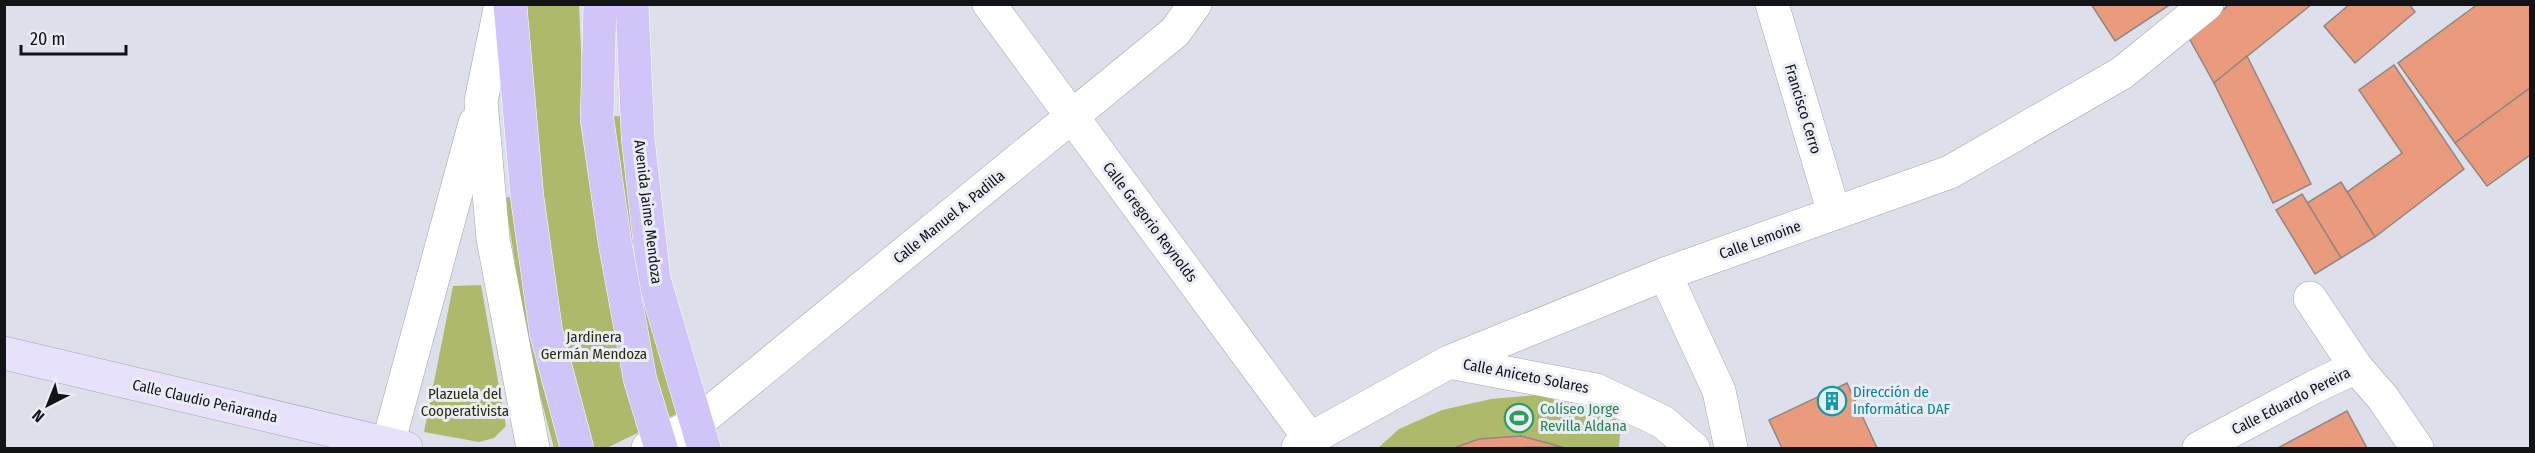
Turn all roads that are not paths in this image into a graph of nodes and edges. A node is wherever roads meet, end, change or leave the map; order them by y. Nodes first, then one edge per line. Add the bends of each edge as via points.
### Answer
1 (501, 4) edge
2 (510, 4) edge
3 (600, 4) edge
4 (632, 4) edge
5 (989, 4) edge
6 (1195, 4) edge
7 (1772, 4) edge
8 (2207, 4) edge
9 (481, 100) junction
10 (1072, 117) junction
11 (1834, 213) junction
12 (1665, 274) junction
13 (2310, 298) dead end
14 (4, 353) edge
15 (1449, 362) junction
16 (2356, 367) junction
17 (701, 436) edge
18 (1305, 445) edge
19 (394, 447) edge
20 (533, 448) edge
21 (577, 448) edge
22 (648, 448) edge
23 (661, 448) edge
24 (1693, 448) edge
25 (1731, 448) edge
26 (2199, 448) edge
27 (2417, 448) edge

1 - 9 street
2 - 21 main road via 527,195 546,332
3 - 23 main road, bridge via 597,118 640,379
4 - 17 main road, Avenida Jaime Mendoza via 638,138 654,279
5 - 10 street, Calle Gregorio Reynolds
6 - 10 street, Calle Manuel A. Padilla via 1176,32
7 - 11 street, Francisco Cerro
8 - 11 street, Calle Lemoine via 2122,73 1950,172
9 - 19 street
9 - 20 street via 493,239
10 - 17 street, Calle Manuel A. Padilla
10 - 18 street, Calle Gregorio Reynolds
11 - 12 street, Calle Lemoine
12 - 15 street, Calle Lemoine
12 - 25 street via 1719,391
13 - 16 street
14 - 19 street, Calle Claudio Peñaranda
15 - 18 street, Calle Lemoine
15 - 24 street, Calle Aniceto Solares via 1596,390 1663,422
16 - 26 street, Calle Eduardo Pereira
16 - 27 street, Calle Eduardo Pereira
17 - 22 street, Calle Manuel A. Padilla

